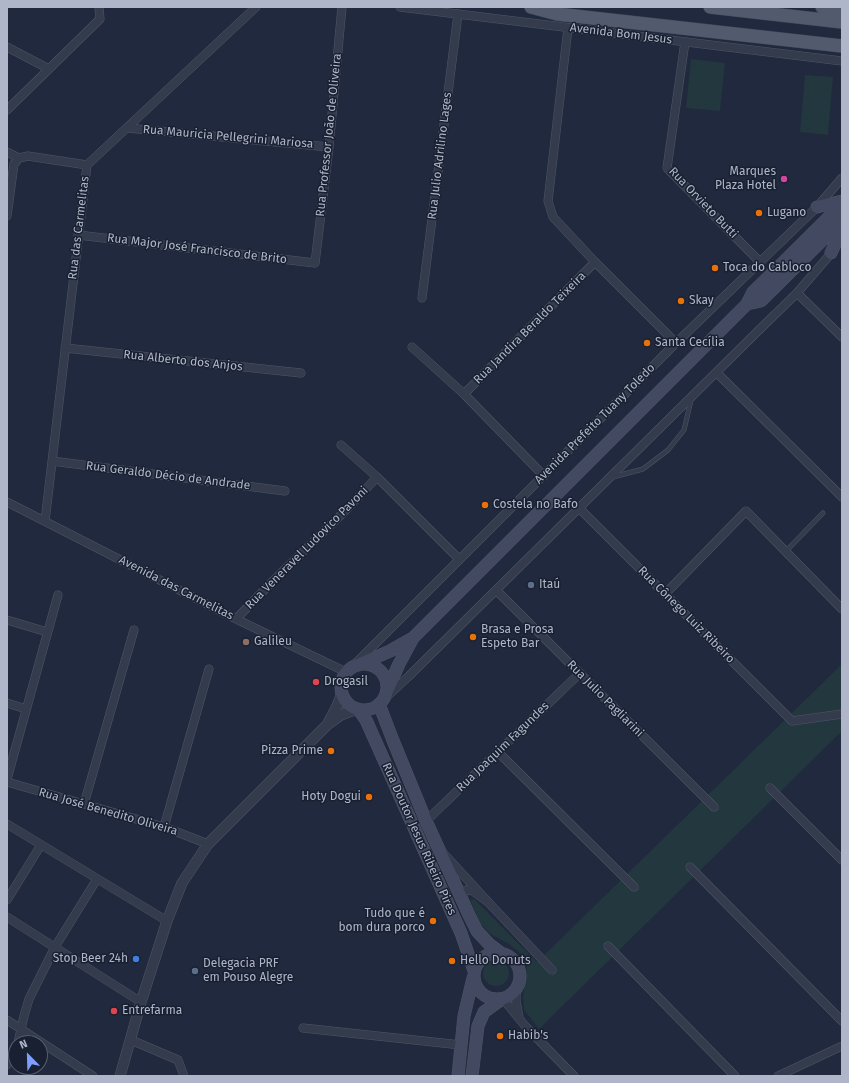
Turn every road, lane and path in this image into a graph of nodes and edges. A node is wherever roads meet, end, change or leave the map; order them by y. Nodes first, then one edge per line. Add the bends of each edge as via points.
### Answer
1 (99, 7) edge
2 (256, 7) edge
3 (342, 7) edge
4 (400, 7) edge
5 (531, 7) edge
6 (710, 7) edge
7 (822, 7) edge
8 (842, 9) edge
9 (458, 14) junction
10 (842, 22) edge
11 (568, 28) junction
12 (685, 42) junction
13 (842, 46) edge
14 (7, 47) edge
15 (842, 61) edge
16 (49, 69) junction
17 (7, 110) edge
18 (127, 128) junction
19 (329, 147) junction
20 (7, 152) edge
21 (19, 158) junction
22 (87, 165) junction
23 (842, 178) edge
24 (842, 201) edge
25 (842, 204) edge
26 (817, 207) junction
27 (7, 216) edge
28 (842, 221) edge
29 (842, 229) edge
30 (78, 236) junction
31 (842, 242) edge
32 (831, 253) junction
33 (759, 261) junction
34 (595, 262) junction
35 (315, 263) joint
36 (797, 293) junction
37 (422, 298) dead end
38 (747, 304) junction
39 (842, 337) edge
40 (676, 343) junction
41 (412, 347) dead end
42 (65, 348) junction
43 (716, 373) junction
44 (300, 374) dead end
45 (464, 394) junction
46 (691, 398) junction
47 (341, 444) dead end
48 (52, 461) junction
49 (544, 476) junction
50 (377, 477) junction
51 (611, 477) junction
52 (285, 491) dead end
53 (842, 497) edge
54 (7, 502) edge
55 (579, 508) junction
56 (823, 513) dead end
57 (45, 521) junction
58 (785, 551) junction
59 (459, 559) junction
60 (496, 590) junction
61 (665, 594) junction
62 (58, 595) dead end
63 (842, 609) edge
64 (236, 619) junction
65 (7, 620) edge
66 (134, 630) dead end
67 (47, 632) junction
68 (413, 638) junction
69 (209, 669) dead end
70 (351, 669) junction
71 (580, 673) junction
72 (342, 694) junction
73 (382, 700) junction
74 (7, 703) edge
75 (26, 708) junction
76 (358, 709) junction
77 (842, 714) edge
78 (327, 725) junction
79 (498, 752) junction
80 (7, 779) edge
81 (7, 782) edge
82 (770, 788) dead end
83 (84, 804) junction
84 (714, 807) dead end
85 (426, 821) junction
86 (7, 824) edge
87 (164, 827) junction
88 (208, 844) junction
89 (41, 845) junction
90 (438, 846) junction
91 (842, 860) edge
92 (690, 867) dead end
93 (97, 878) junction
94 (634, 887) dead end
95 (460, 897) junction
96 (7, 900) edge
97 (489, 903) junction
98 (7, 917) edge
99 (167, 921) junction
100 (608, 946) dead end
101 (55, 947) junction
102 (502, 954) junction
103 (552, 970) dead end
104 (474, 974) junction
105 (516, 989) junction
106 (503, 999) junction
107 (141, 1002) junction
108 (7, 1020) edge
109 (520, 1020) junction
110 (842, 1021) edge
111 (303, 1028) dead end
112 (21, 1029) junction
113 (20, 1035) edge
114 (131, 1040) junction
115 (461, 1045) junction
116 (842, 1046) edge
117 (93, 1076) edge
118 (120, 1076) edge
119 (184, 1076) edge
120 (458, 1076) edge
121 (472, 1076) edge
122 (574, 1076) edge
123 (735, 1076) edge
124 (778, 1076) edge

1 - 16 street via 100,19
2 - 18 street, Rua das Carmelitas
3 - 19 street, Rua Professor João de Oliveira
4 - 9 street, Avenida Bom Jesus
5 - 13 main road via 557,14
6 - 10 main road
7 - 8 main road
9 - 11 street, Avenida Bom Jesus
9 - 37 street, Rua Julio Adrilino Lages
11 - 12 street, Avenida Bom Jesus
11 - 34 street via 548,201 554,216
12 - 15 street, Avenida Bom Jesus
12 - 33 street, Rua Orvieto Butti via 666,168
14 - 16 street
16 - 17 street
18 - 19 street, Rua Mauricia Pellegrini Mariosa
18 - 22 street, Rua das Carmelitas
19 - 35 street, Rua Professor João de Oliveira
20 - 21 street
21 - 22 street via 28,156
21 - 27 street via 14,164
22 - 30 street, Rua das Carmelitas
23 - 26 street, Avenida Prefeito Tuany Toledo
24 - 26 main road
25 - 38 main road, Avenida Prefeito Tuany Toledo via 753,292
26 - 33 street, Avenida Prefeito Tuany Toledo
28 - 38 main road, Avenida Prefeito Tuany Toledo via 761,301
29 - 32 main road
30 - 35 street, Rua Major José Francisco de Brito
30 - 42 street, Rua das Carmelitas
31 - 32 street
32 - 36 street
33 - 40 street, Avenida Prefeito Tuany Toledo
34 - 40 street
34 - 45 street, Rua Jandira Beraldo Teixeira
36 - 39 street
36 - 43 street
38 - 68 main road, Avenida Prefeito Tuany Toledo
40 - 49 street, Avenida Prefeito Tuany Toledo
41 - 45 street
42 - 44 street, Rua Alberto dos Anjos
42 - 48 street, Rua das Carmelitas
43 - 46 street
43 - 53 street
45 - 49 street
46 - 51 street
46 - 51 lane via 684,430 668,450 644,469
47 - 50 street
48 - 52 street, Rua Geraldo Décio de Andrade
48 - 57 street, Rua das Carmelitas
49 - 59 street, Avenida Prefeito Tuany Toledo
50 - 59 street
50 - 64 street, Rua Veneravel Ludovico Pavoni
51 - 55 street
54 - 57 street, Avenida das Carmelitas
55 - 60 street
55 - 61 street, Rua Cônego Luiz Ribeiro
56 - 58 lane
57 - 64 street, Avenida das Carmelitas
58 - 61 street via 746,511
58 - 63 street
59 - 70 street, Avenida Prefeito Tuany Toledo
60 - 71 street, Rua Julio Pagliarini
60 - 73 street
61 - 77 street, Rua Cônego Luiz Ribeiro via 792,721
62 - 67 street
64 - 70 street, Avenida das Carmelitas
65 - 67 street
66 - 83 street
67 - 75 street
68 - 70 main road, Avenida Prefeito Tuany Toledo
68 - 73 main road, Avenida Prefeito Tuany Toledo
69 - 87 street
70 - 72 main road via 341,682
70 - 73 main road via 370,665 381,671 387,682
71 - 79 street, Rua Joaquim Fagundes
71 - 84 street, Rua Julio Pagliarini
72 - 76 main road via 348,703
72 - 78 street
73 - 76 main road via 369,710
73 - 85 main road, Rua Doutor Jesus Ribeiro Pires via 392,738
74 - 75 street
75 - 80 street
76 - 78 street via 341,715
76 - 104 main road, Rua Doutor Jesus Ribeiro Pires via 366,720 458,926
78 - 88 street
79 - 85 street, Rua Joaquim Fagundes
79 - 94 street
81 - 83 street, Rua José Benedito Oliveira
82 - 91 street
83 - 87 street, Rua José Benedito Oliveira
85 - 90 main road, Rua Doutor Jesus Ribeiro Pires
86 - 89 street
87 - 88 street, Rua José Benedito Oliveira
88 - 99 street via 182,883
89 - 93 street
89 - 96 street
90 - 95 main road, Rua Doutor Jesus Ribeiro Pires
90 - 97 street, Rua Doutor Jesus Ribeiro Pires
92 - 110 street
93 - 99 street
93 - 101 street
95 - 97 street, Rua Doutor Jesus Ribeiro Pires via 466,890 473,891
95 - 102 main road, Rua Doutor Jesus Ribeiro Pires via 477,930
97 - 103 street, Rua Doutor Jesus Ribeiro Pires
98 - 101 street
99 - 107 street
100 - 123 street
101 - 107 street
101 - 112 street via 29,999
102 - 104 main road via 486,956 479,961
102 - 105 main road via 510,957 519,970 520,981
104 - 106 main road via 479,992 490,999
104 - 115 main road via 464,1016
105 - 106 main road
105 - 109 street
106 - 109 street
106 - 121 main road via 484,1012 478,1026
107 - 114 street
108 - 112 street
109 - 122 street
111 - 115 street
112 - 113 street
112 - 117 street
114 - 118 street
114 - 119 street via 178,1060
115 - 120 main road
116 - 124 street

